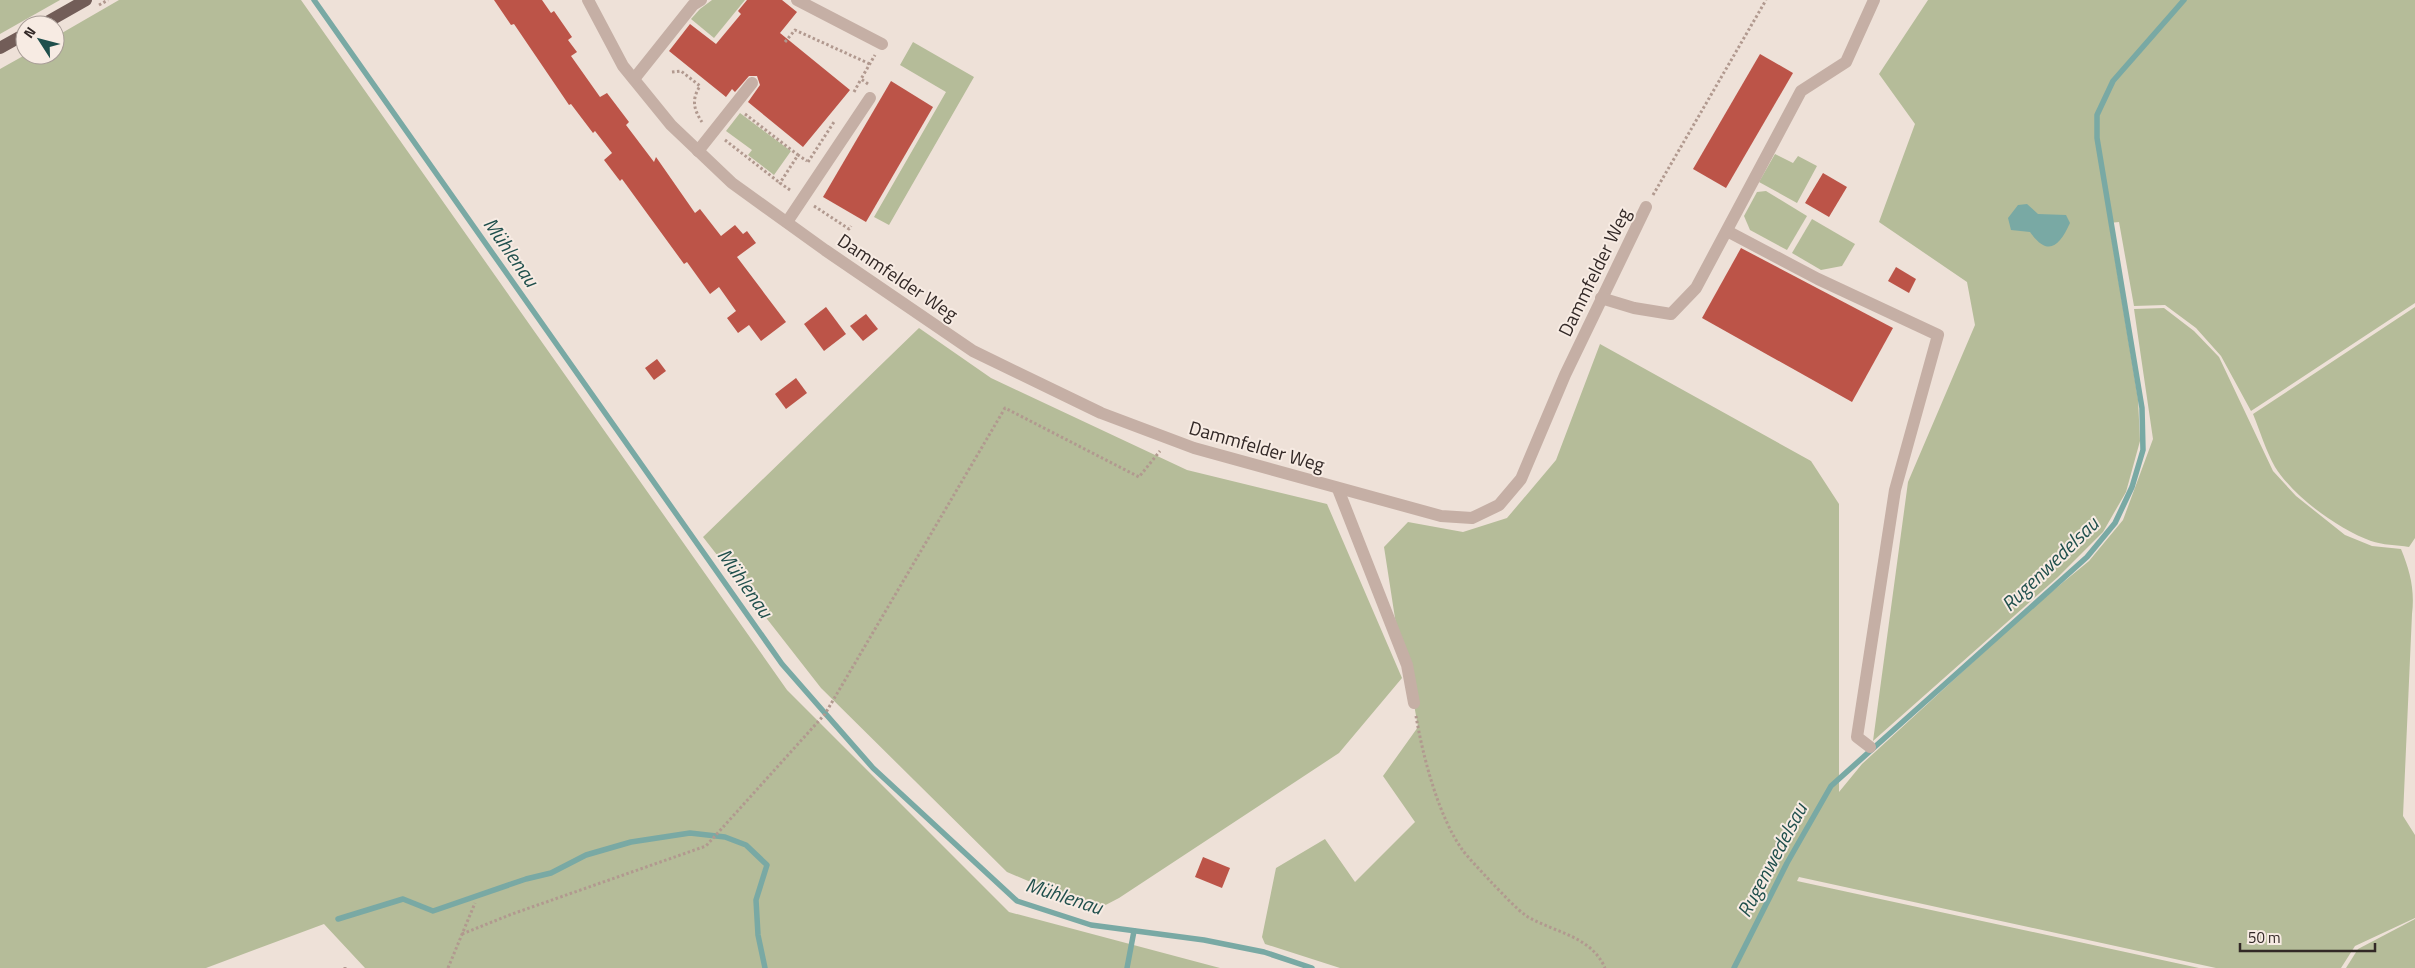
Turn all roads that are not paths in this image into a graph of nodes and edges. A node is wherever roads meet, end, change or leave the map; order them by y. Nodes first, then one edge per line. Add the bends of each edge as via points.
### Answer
1 (86, 0) edge
2 (588, 0) edge
3 (701, 0) edge
4 (796, 0) edge
5 (1874, 0) edge
6 (60, 15) edge
7 (15, 40) edge
8 (882, 44) road end
9 (0, 48) edge
10 (634, 79) junction
11 (752, 84) dead end
12 (870, 98) road end
13 (698, 151) junction
14 (1646, 207) road end
15 (787, 222) junction
16 (1727, 231) junction
17 (1601, 298) junction
18 (1338, 489) junction
19 (1414, 703) road end
20 (1870, 747) dead end

1 - 6 main road
2 - 10 street, Dammfelder Weg via 623,66
3 - 10 street
4 - 8 street
5 - 16 street via 1846,62 1801,91
7 - 9 main road
10 - 13 street, Dammfelder Weg via 670,125
11 - 13 street
12 - 15 street
13 - 15 street, Dammfelder Weg via 732,183
14 - 17 street, Dammfelder Weg
15 - 18 street, Dammfelder Weg via 973,351 1101,413 1170,439
16 - 17 street via 1696,288 1671,314
16 - 20 street via 1818,279 1938,335 1895,490 1857,736
17 - 18 street, Dammfelder Weg via 1521,479 1499,506 1472,518 1441,516
18 - 19 street via 1407,665

